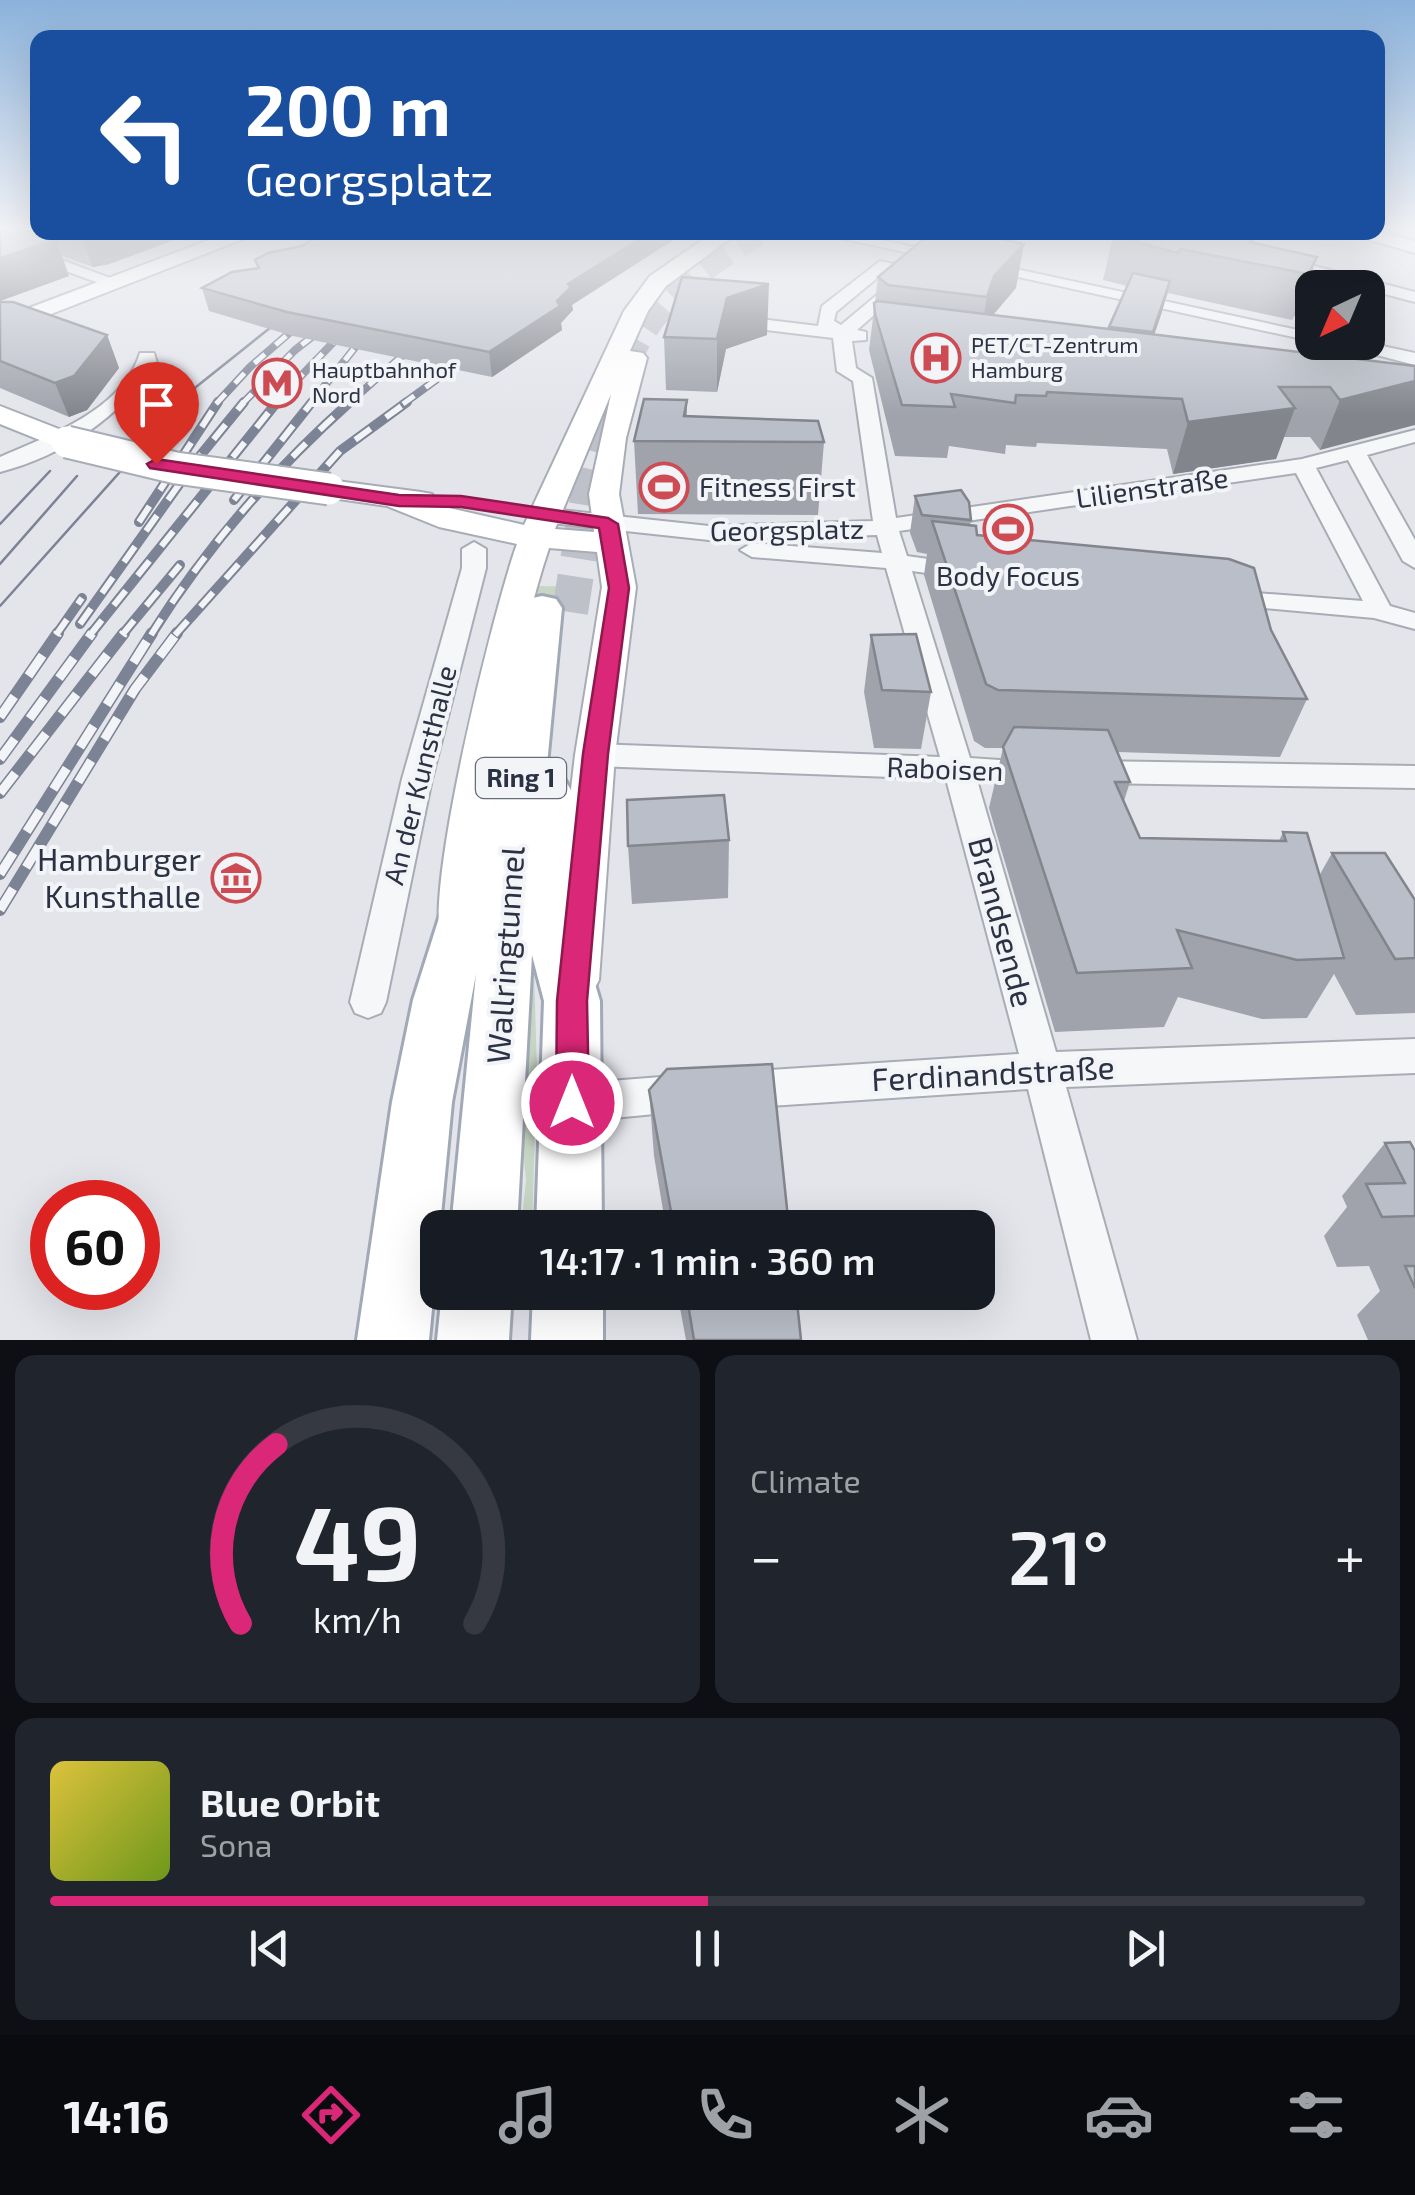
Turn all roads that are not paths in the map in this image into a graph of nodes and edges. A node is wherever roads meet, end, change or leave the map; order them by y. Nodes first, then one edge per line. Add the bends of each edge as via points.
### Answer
1 (74, 291) edge
2 (89, 291) edge
3 (654, 291) edge
4 (672, 291) edge
5 (853, 291) edge
6 (896, 291) edge
7 (1089, 291) edge
8 (1390, 291) edge
9 (1415, 297) edge
10 (645, 312) junction
11 (710, 313) edge
12 (0, 318) edge
13 (0, 326) edge
14 (855, 330) junction
15 (1295, 334) edge
16 (1385, 353) edge
17 (147, 357) dead end
18 (1415, 359) edge
19 (0, 414) edge
20 (1415, 436) edge
21 (64, 440) junction
22 (1355, 453) junction
23 (0, 464) edge
24 (1303, 465) junction
25 (538, 526) junction
26 (886, 526) junction
27 (610, 533) junction
28 (474, 549) dead end
29 (1415, 561) edge
30 (899, 564) junction
31 (992, 574) edge
32 (1197, 596) edge
33 (1375, 610) junction
34 (1415, 621) edge
35 (595, 754) junction
36 (960, 770) junction
37 (1415, 777) edge
38 (512, 859) junction
39 (458, 930) junction
40 (572, 1001) junction
41 (368, 1002) dead end
42 (502, 1015) junction
43 (1415, 1056) edge
44 (1039, 1070) junction
45 (572, 1103) junction
46 (486, 1206) edge
47 (570, 1210) edge
48 (476, 1310) edge
49 (568, 1310) edge
50 (393, 1340) edge
51 (473, 1340) edge
52 (567, 1340) edge
53 (1114, 1340) edge

1 - 12 main road
2 - 13 main road
3 - 10 main road, Ring 1
4 - 10 main road, Ring 1
5 - 14 street via 828,310
6 - 14 street
7 - 15 street
8 - 9 street
10 - 25 main road, Ring 1
10 - 27 main road, Ring 1 via 612,438 604,494
11 - 14 street
14 - 26 street via 842,360 862,378
16 - 18 street
17 - 21 street via 98,422
19 - 21 main road
20 - 22 street, Lilienstraße
21 - 23 street
21 - 25 main road, bridge via 163,466 399,500 437,519
22 - 24 street, Lilienstraße
22 - 29 street
24 - 26 street, Lilienstraße
24 - 33 street
25 - 27 main road
25 - 39 main road, Ring 1 via 508,626
26 - 27 street, Georgsplatz
26 - 30 street, Georgsplatz
27 - 30 street, Georgsplatz
27 - 35 main road, Ring 1 via 619,588
28 - 41 street, An der Kunsthalle
30 - 31 street
30 - 36 street, Brandsende
32 - 33 street
33 - 34 street
35 - 36 street, Raboisen
35 - 40 main road, Ring 1
36 - 37 street, Raboisen
36 - 44 street, Brandsende
38 - 39 main road
38 - 40 main road, Wallringtunnel / Ring 1 via 556,610 542,873 546,914
38 - 42 main road, Wallringtunnel / Ring 1
39 - 42 main road
39 - 50 main road via 422,1102
40 - 45 main road, Ring 1
42 - 46 main road, Wallringtunnel / Ring 1
43 - 44 street, Ferdinandstraße
44 - 45 street, Ferdinandstraße
44 - 53 street, Brandsende
45 - 47 main road, Ring 1
48 - 51 main road
49 - 52 main road

